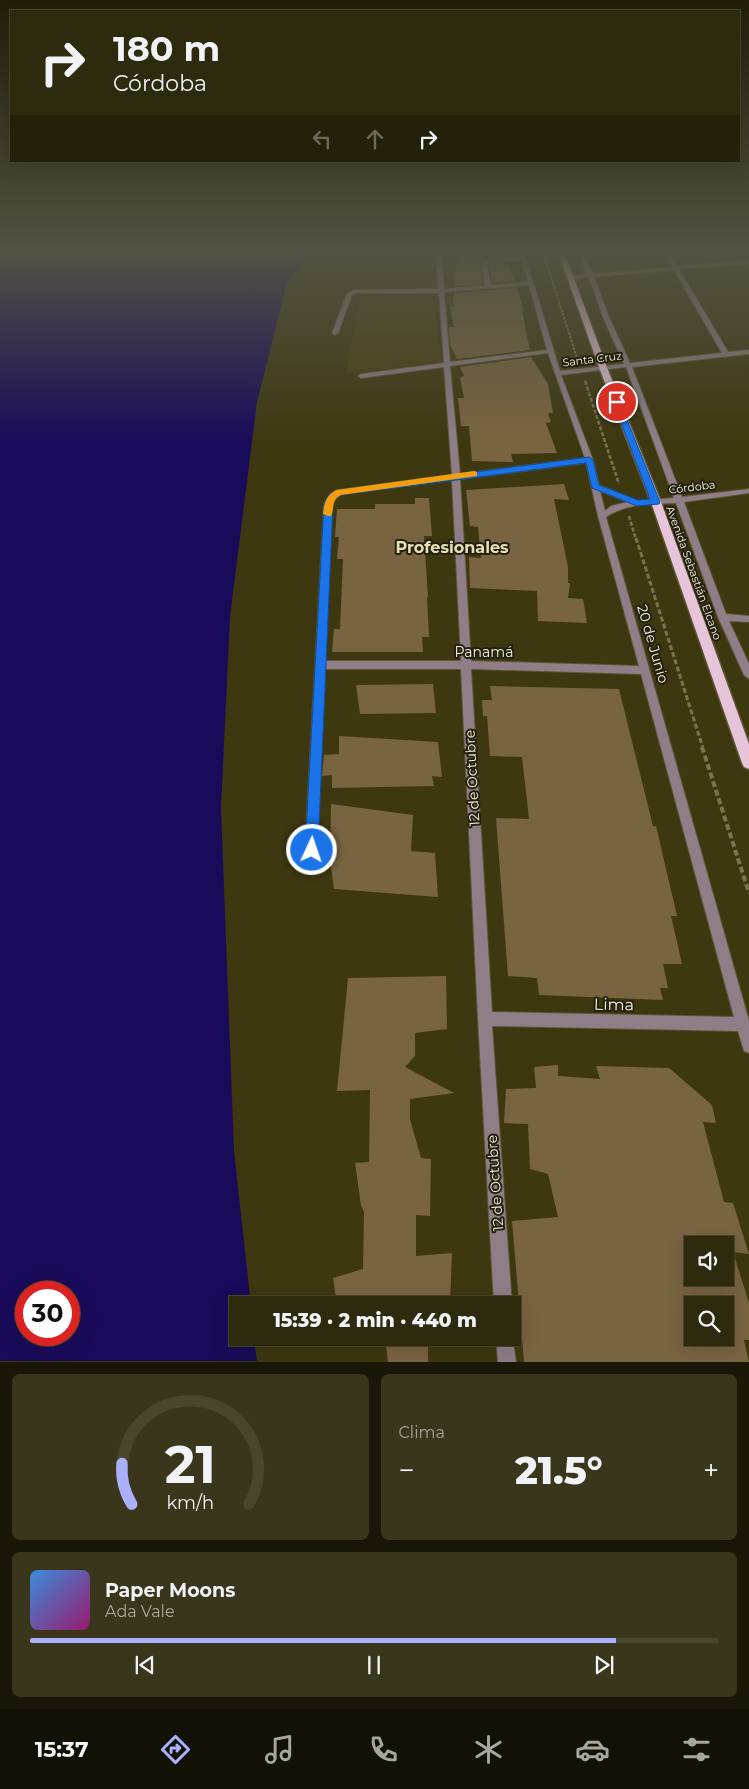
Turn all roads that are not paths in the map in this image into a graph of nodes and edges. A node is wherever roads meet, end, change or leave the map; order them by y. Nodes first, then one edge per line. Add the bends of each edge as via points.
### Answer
1 (342, 316) edge
2 (443, 316) edge
3 (541, 316) edge
4 (584, 316) edge
5 (606, 316) edge
6 (704, 316) edge
7 (335, 333) dead end
8 (550, 351) junction
9 (749, 352) edge
10 (726, 354) junction
11 (446, 365) junction
12 (628, 365) junction
13 (604, 370) junction
14 (557, 373) junction
15 (361, 376) dead end
16 (589, 460) junction
17 (456, 476) junction
18 (595, 486) junction
19 (749, 491) edge
20 (679, 500) junction
21 (626, 502) junction
22 (656, 502) junction
23 (602, 516) junction
24 (723, 617) junction
25 (749, 619) edge
26 (466, 665) junction
27 (322, 666) junction
28 (646, 670) junction
29 (749, 675) edge
30 (749, 763) edge
31 (312, 850) dead end
32 (485, 1019) junction
33 (743, 1024) junction
34 (749, 1046) edge
35 (502, 1296) edge
36 (506, 1346) edge
37 (507, 1362) edge

1 - 7 street
2 - 11 street, 12 de Octubre
3 - 8 street, 20 de Junio
4 - 13 main road, Avenida Sebastián Elcano
5 - 12 street
6 - 10 street
8 - 11 street, Santa Cruz
8 - 14 street, 20 de Junio
9 - 10 street, Santa Cruz
10 - 12 street, Santa Cruz
11 - 15 street, Santa Cruz
11 - 17 street, 12 de Octubre
12 - 13 street, Santa Cruz
12 - 20 street
13 - 14 street, Santa Cruz
13 - 22 main road, Avenida Sebastián Elcano
14 - 16 street, 20 de Junio
16 - 17 street
16 - 18 street, 20 de Junio
17 - 26 street, 12 de Octubre
17 - 27 street via 339,492 333,496 328,504
18 - 21 street
18 - 23 street, 20 de Junio
19 - 20 street, Córdoba
20 - 22 street, Córdoba
20 - 24 street
21 - 22 street, Córdoba
21 - 23 street, Córdoba
22 - 30 main road, Avenida Sebastián Elcano
23 - 28 street, 20 de Junio
24 - 25 street
24 - 29 street
26 - 27 street, Panamá
26 - 28 street, Panamá
26 - 32 street, 12 de Octubre
27 - 31 street
28 - 33 street, 20 de Junio
32 - 33 street, Lima
32 - 35 street, 12 de Octubre
33 - 34 street, 20 de Junio
36 - 37 street

